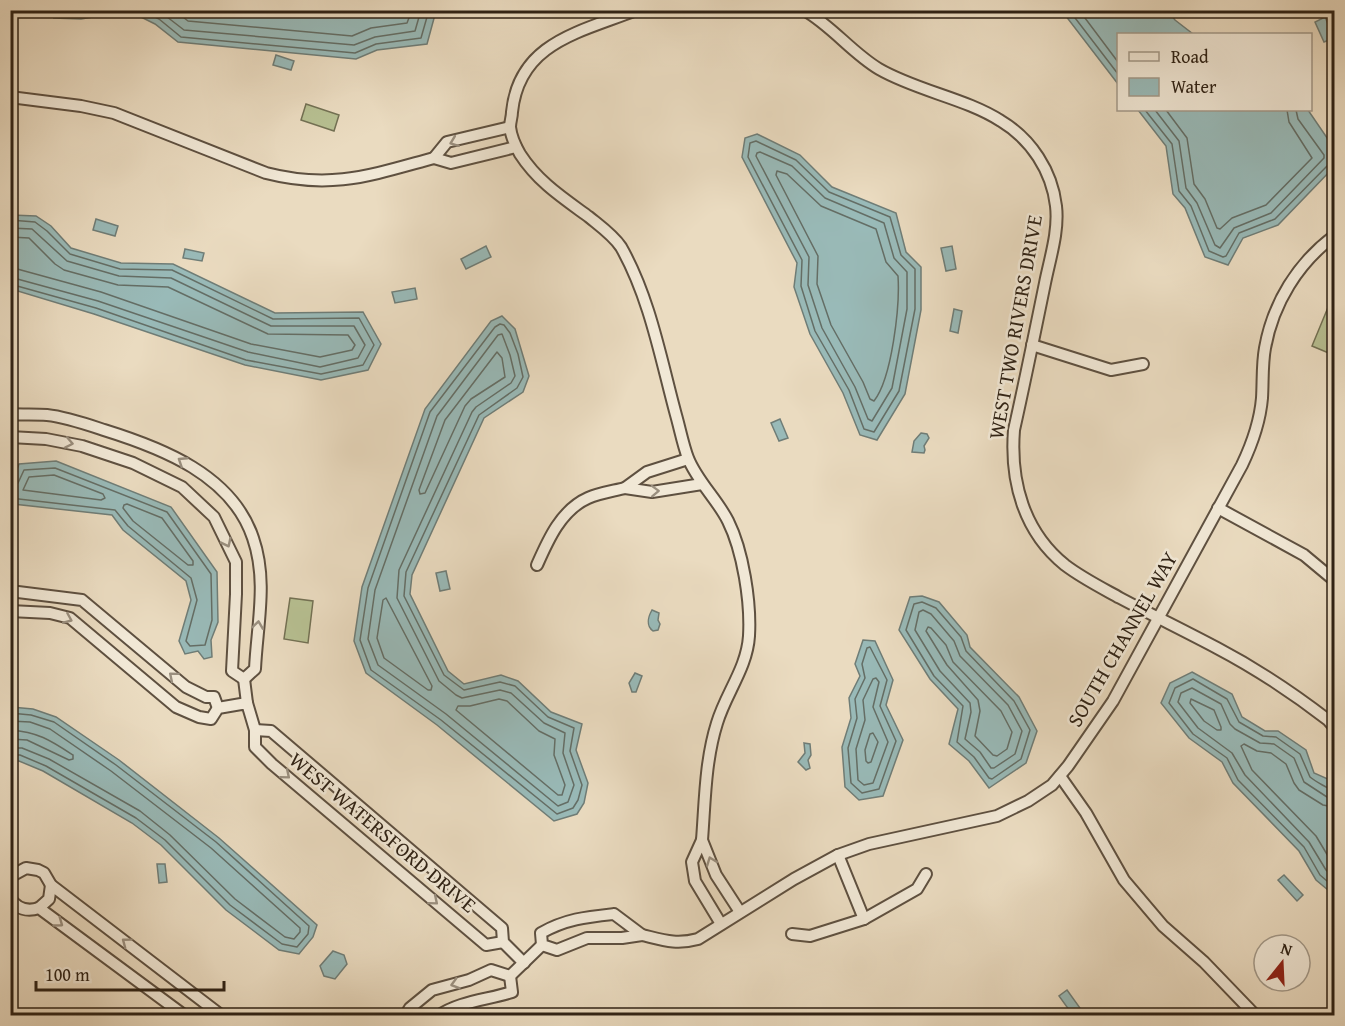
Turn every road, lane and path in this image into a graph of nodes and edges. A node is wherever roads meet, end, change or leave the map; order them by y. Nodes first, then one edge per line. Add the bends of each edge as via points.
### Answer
1 (636, 10) edge
2 (804, 10) edge
3 (10, 97) edge
4 (510, 127) junction
5 (516, 147) junction
6 (434, 158) junction
7 (1335, 236) edge
8 (1032, 345) junction
9 (1143, 364) dead end
10 (10, 414) edge
11 (10, 437) edge
12 (688, 459) junction
13 (702, 484) junction
14 (625, 488) junction
15 (1218, 508) junction
16 (537, 565) dead end
17 (1335, 580) edge
18 (10, 591) edge
19 (10, 611) edge
20 (1158, 618) junction
21 (244, 679) junction
22 (247, 703) junction
23 (218, 708) junction
24 (1335, 727) edge
25 (255, 730) junction
26 (1060, 776) junction
27 (702, 840) junction
28 (838, 855) junction
29 (926, 874) dead end
30 (12, 876) edge
31 (51, 885) junction
32 (10, 898) edge
33 (39, 908) junction
34 (740, 912) junction
35 (864, 919) junction
36 (721, 924) junction
37 (642, 934) junction
38 (792, 934) dead end
39 (503, 942) junction
40 (542, 945) junction
41 (524, 963) junction
42 (510, 976) junction
43 (185, 1016) edge
44 (222, 1016) edge
45 (405, 1016) edge
46 (438, 1016) edge
47 (1256, 1016) edge

1 - 4 street via 564,38 537,56 518,84
2 - 8 street, WEST TWO RIVERS DRIVE via 879,69 987,113 1033,148 1053,189 1057,224
3 - 6 street via 114,113 288,179 314,182 358,178
4 - 5 street
4 -> 6 street via 447,142
5 - 6 street via 451,164
5 - 12 street via 530,170 599,225 618,243 627,259 641,288
7 - 15 street, SOUTH CHANNEL WAY via 1306,261 1276,309 1264,349 1258,424 1242,465
8 - 9 street via 1111,370
8 - 20 street, WEST TWO RIVERS DRIVE via 1012,450 1016,485 1025,513 1043,543 1066,566
21 -> 10 street via 255,669 262,600 260,568 253,537 226,493 174,455 119,434 48,415
11 -> 21 street via 82,446 133,463 182,487 214,517 236,562 232,671
12 - 13 street
12 - 14 street via 647,472
14 -> 13 street via 652,492
13 - 27 street via 735,539 749,612 745,662 717,723 708,761
14 - 16 street via 587,498 568,512 548,539
15 - 17 street via 1304,555
15 - 20 street, SOUTH CHANNEL WAY
23 -> 18 street via 214,698 186,687 82,600
19 -> 23 street via 70,618 176,707 211,719
20 - 24 street, WEST TWO RIVERS DRIVE via 1273,680
20 - 26 street, SOUTH CHANNEL WAY via 1113,701
21 - 22 street, WEST WATERSFORD DRIVE
22 - 23 street
22 - 25 street, WEST WATERSFORD DRIVE
25 - 39 street, WEST WATERSFORD DRIVE via 271,731 404,844 502,928
25 -> 39 street, WEST WATERSFORD DRIVE via 255,747 281,771 486,945
26 - 28 street, SOUTH CHANNEL WAY via 1028,801 997,816 869,844
26 - 47 street via 1124,880 1163,926
34 -> 27 street via 716,875
27 - 36 street via 692,862 694,881
28 - 34 street, SOUTH CHANNEL WAY
28 - 35 street
29 - 35 street via 917,889
30 - 31 street via 26,868 38,870
31 - 33 street via 49,899
44 -> 31 street
32 - 33 street via 22,909
33 -> 43 street
34 - 36 street, SOUTH CHANNEL WAY
35 - 38 street via 810,936
36 - 37 street, SOUTH CHANNEL WAY via 684,943
37 - 40 street, SOUTH CHANNEL WAY via 587,938 557,950
37 - 40 street, SOUTH CHANNEL WAY via 614,914 576,918 541,933
39 - 41 street, WEST WATERSFORD DRIVE
40 - 41 street, SOUTH CHANNEL WAY
41 - 42 street, SOUTH CHANNEL WAY
42 -> 45 street via 491,970 432,990
42 - 46 street, SOUTH CHANNEL WAY via 512,992 465,1003

